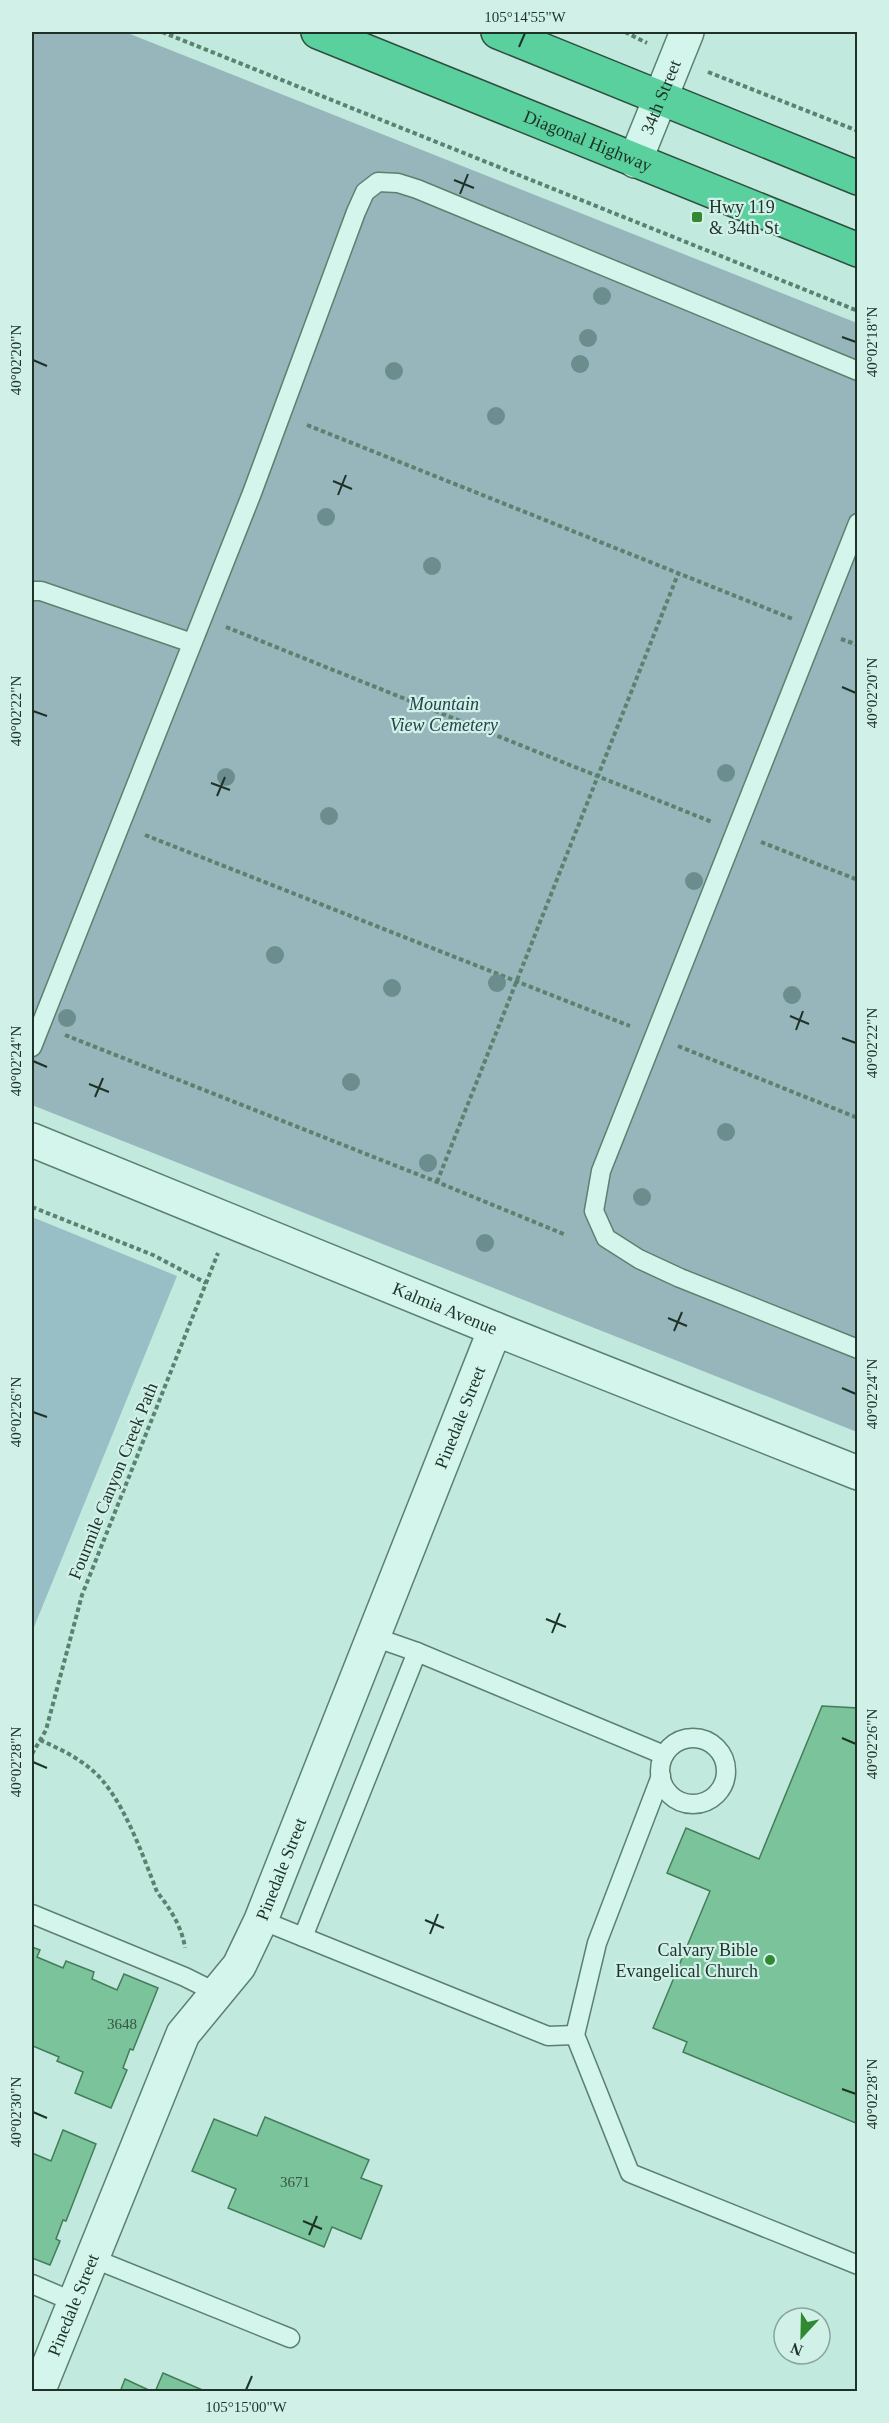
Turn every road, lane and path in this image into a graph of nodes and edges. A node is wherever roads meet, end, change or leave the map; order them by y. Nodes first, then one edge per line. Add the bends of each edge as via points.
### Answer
1 (162, 32) edge
2 (318, 32) edge
3 (498, 32) edge
4 (625, 32) edge
5 (682, 45) edge
6 (661, 98) junction
7 (858, 131) edge
8 (635, 161) junction
9 (858, 178) edge
10 (858, 250) edge
11 (858, 311) edge
12 (858, 371) edge
13 (281, 415) junction
14 (858, 523) edge
15 (678, 574) junction
16 (32, 591) edge
17 (202, 618) junction
18 (814, 628) junction
19 (192, 643) junction
20 (858, 645) edge
21 (599, 777) junction
22 (120, 825) junction
23 (735, 831) junction
24 (858, 880) edge
25 (516, 981) junction
26 (40, 1026) junction
27 (655, 1037) junction
28 (32, 1047) edge
29 (858, 1118) edge
30 (32, 1140) edge
31 (436, 1182) junction
32 (32, 1207) edge
33 (230, 1222) junction
34 (566, 1235) dead end
35 (206, 1282) junction
36 (495, 1329) junction
37 (858, 1349) edge
38 (858, 1473) edge
39 (374, 1637) junction
40 (417, 1652) junction
41 (40, 1740) junction
42 (32, 1754) edge
43 (664, 1755) junction
44 (661, 1776) junction
45 (32, 1914) edge
46 (261, 1920) junction
47 (303, 1937) junction
48 (185, 1977) junction
49 (217, 1992) junction
50 (575, 2035) junction
51 (92, 2258) junction
52 (858, 2265) edge
53 (32, 2284) edge
54 (74, 2301) junction
55 (290, 2338) dead end
56 (38, 2391) edge

1 - 11 path
2 - 8 highway, Diagonal Highway
3 - 6 highway
4 - 5 path
5 - 6 street, 34th Street
5 - 7 path via 746,88
6 - 8 street, 34th Street
6 - 9 highway
8 - 10 highway, Diagonal Highway
12 - 13 lane via 417,189 378,182 365,192 356,212
13 - 15 path
13 - 17 lane
14 - 18 lane
15 - 18 path
15 - 21 path
16 - 19 lane
17 - 19 lane
17 - 21 path
18 - 20 path
18 - 23 lane
19 - 22 lane
21 - 23 path
21 - 25 path
22 - 25 path
22 - 26 lane
23 - 24 path
23 - 27 lane
25 - 27 path
25 - 31 path
26 - 28 lane
26 - 31 path
27 - 29 path
27 - 37 lane via 601,1171 594,1211 606,1238 670,1273
30 - 33 street, Kalmia Avenue
31 - 34 path
32 - 35 path via 153,1255
33 - 35 path, Fourmile Canyon Creek Path
33 - 36 street, Kalmia Avenue
35 - 41 path, Fourmile Canyon Creek Path via 82,1595
36 - 38 street, Kalmia Avenue
36 - 39 street, Pinedale Street
39 - 40 lane
39 - 46 street, Pinedale Street
40 - 43 lane
40 - 47 lane
41 - 42 path, Fourmile Canyon Creek Path
41 - 48 path via 93,1771 118,1803 158,1892 183,1935
43 - 44 lane
43 - 44 lane via 679,1740 700,1738 719,1750 727,1772 717,1794 693,1804 671,1795
44 - 50 lane via 597,1943
45 - 48 lane
46 - 47 lane
46 - 49 street, Pinedale Street via 239,1966
47 - 50 lane via 548,2036
48 - 49 lane
49 - 51 street, Pinedale Street via 183,2034
50 - 52 lane via 630,2173
51 - 54 street, Pinedale Street
51 - 55 lane
53 - 54 lane
54 - 56 street, Pinedale Street

